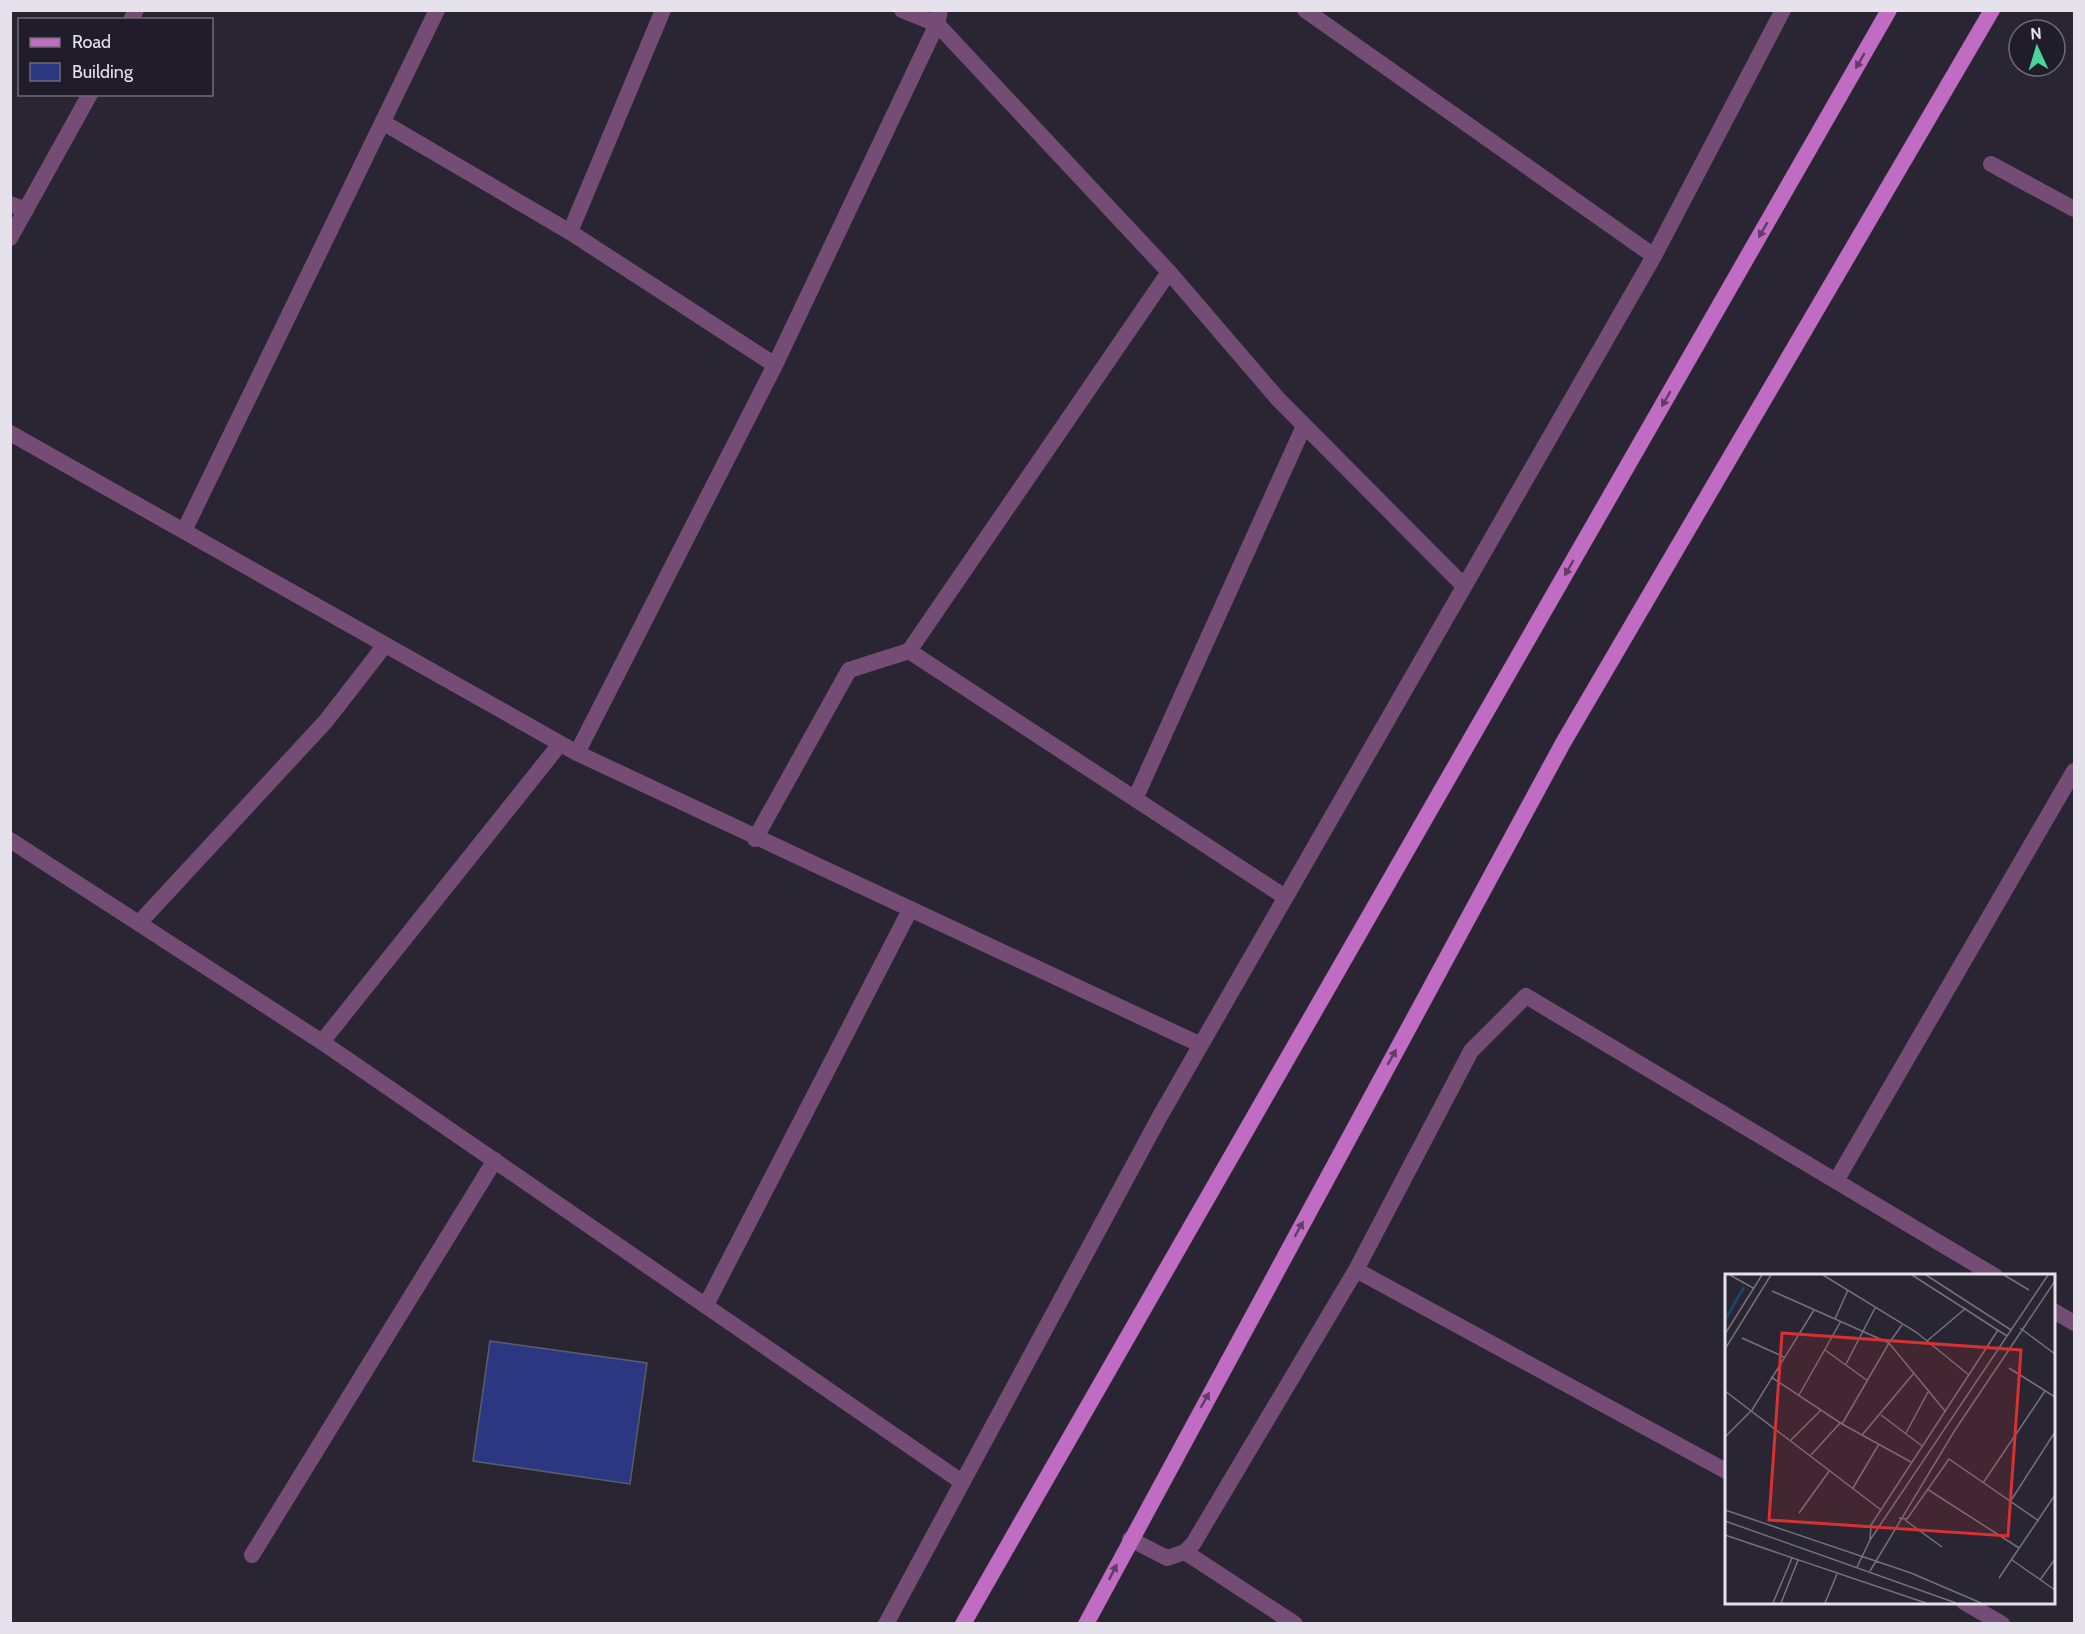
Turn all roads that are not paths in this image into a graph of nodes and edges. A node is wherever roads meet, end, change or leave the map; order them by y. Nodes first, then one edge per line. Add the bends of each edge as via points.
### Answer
1 (437, 10) edge
2 (663, 10) edge
3 (902, 10) edge
4 (1305, 10) edge
5 (1782, 10) edge
6 (1889, 10) edge
7 (1992, 10) edge
8 (939, 17) edge
9 (89, 96) edge
10 (384, 123) junction
11 (1991, 164) dead end
12 (18, 207) edge
13 (2074, 209) edge
14 (570, 232) junction
15 (10, 238) edge
16 (1654, 256) junction
17 (1169, 272) junction
18 (775, 365) junction
19 (1305, 426) junction
20 (10, 433) edge
21 (184, 531) junction
22 (1463, 585) junction
23 (385, 645) junction
24 (909, 651) junction
25 (560, 744) junction
26 (577, 753) junction
27 (2074, 771) edge
28 (1135, 799) junction
29 (755, 839) junction
30 (10, 840) edge
31 (1285, 897) junction
32 (910, 910) junction
33 (139, 923) junction
34 (322, 1042) junction
35 (1201, 1045) junction
36 (495, 1160) junction
37 (1836, 1181) junction
38 (1356, 1270) junction
39 (1993, 1274) edge
40 (706, 1305) junction
41 (2055, 1312) edge
42 (2074, 1323) edge
43 (1725, 1470) edge
44 (962, 1482) junction
45 (1130, 1539) junction
46 (1185, 1552) junction
47 (252, 1555) dead end
48 (1968, 1604) edge
49 (886, 1623) edge
50 (963, 1623) edge
51 (1086, 1623) edge
52 (1295, 1623) edge
53 (2002, 1623) edge

1 - 10 street
2 - 14 street
3 - 8 street
4 - 16 street
5 - 16 street
6 -> 50 main road
45 -> 7 main road via 1563,743
8 - 17 street
8 - 18 street
9 - 12 street
10 - 14 street
10 - 21 street
11 - 13 street
12 - 15 street
14 - 18 street
16 - 22 street
17 - 19 street
17 - 24 street
18 - 26 street
19 - 22 street
19 - 28 street
20 - 21 street
21 - 23 street
22 - 31 street
23 - 25 street
23 - 33 street via 326,721
24 - 28 street
24 - 29 street via 849,670
25 - 26 street
25 - 34 street
26 - 29 street
27 - 37 street
28 - 31 street
29 - 32 street
30 - 33 street
31 - 35 street
32 - 35 street
32 - 40 street
33 - 34 street
34 - 36 street
35 - 44 street
36 - 40 street
36 - 47 street
37 - 38 street via 1526,996 1471,1051
37 - 39 street
38 - 43 street
38 - 46 street
40 - 44 street
41 - 42 street
44 - 49 street
45 - 46 street via 1167,1558
51 -> 45 main road
46 - 52 street
48 - 53 street

